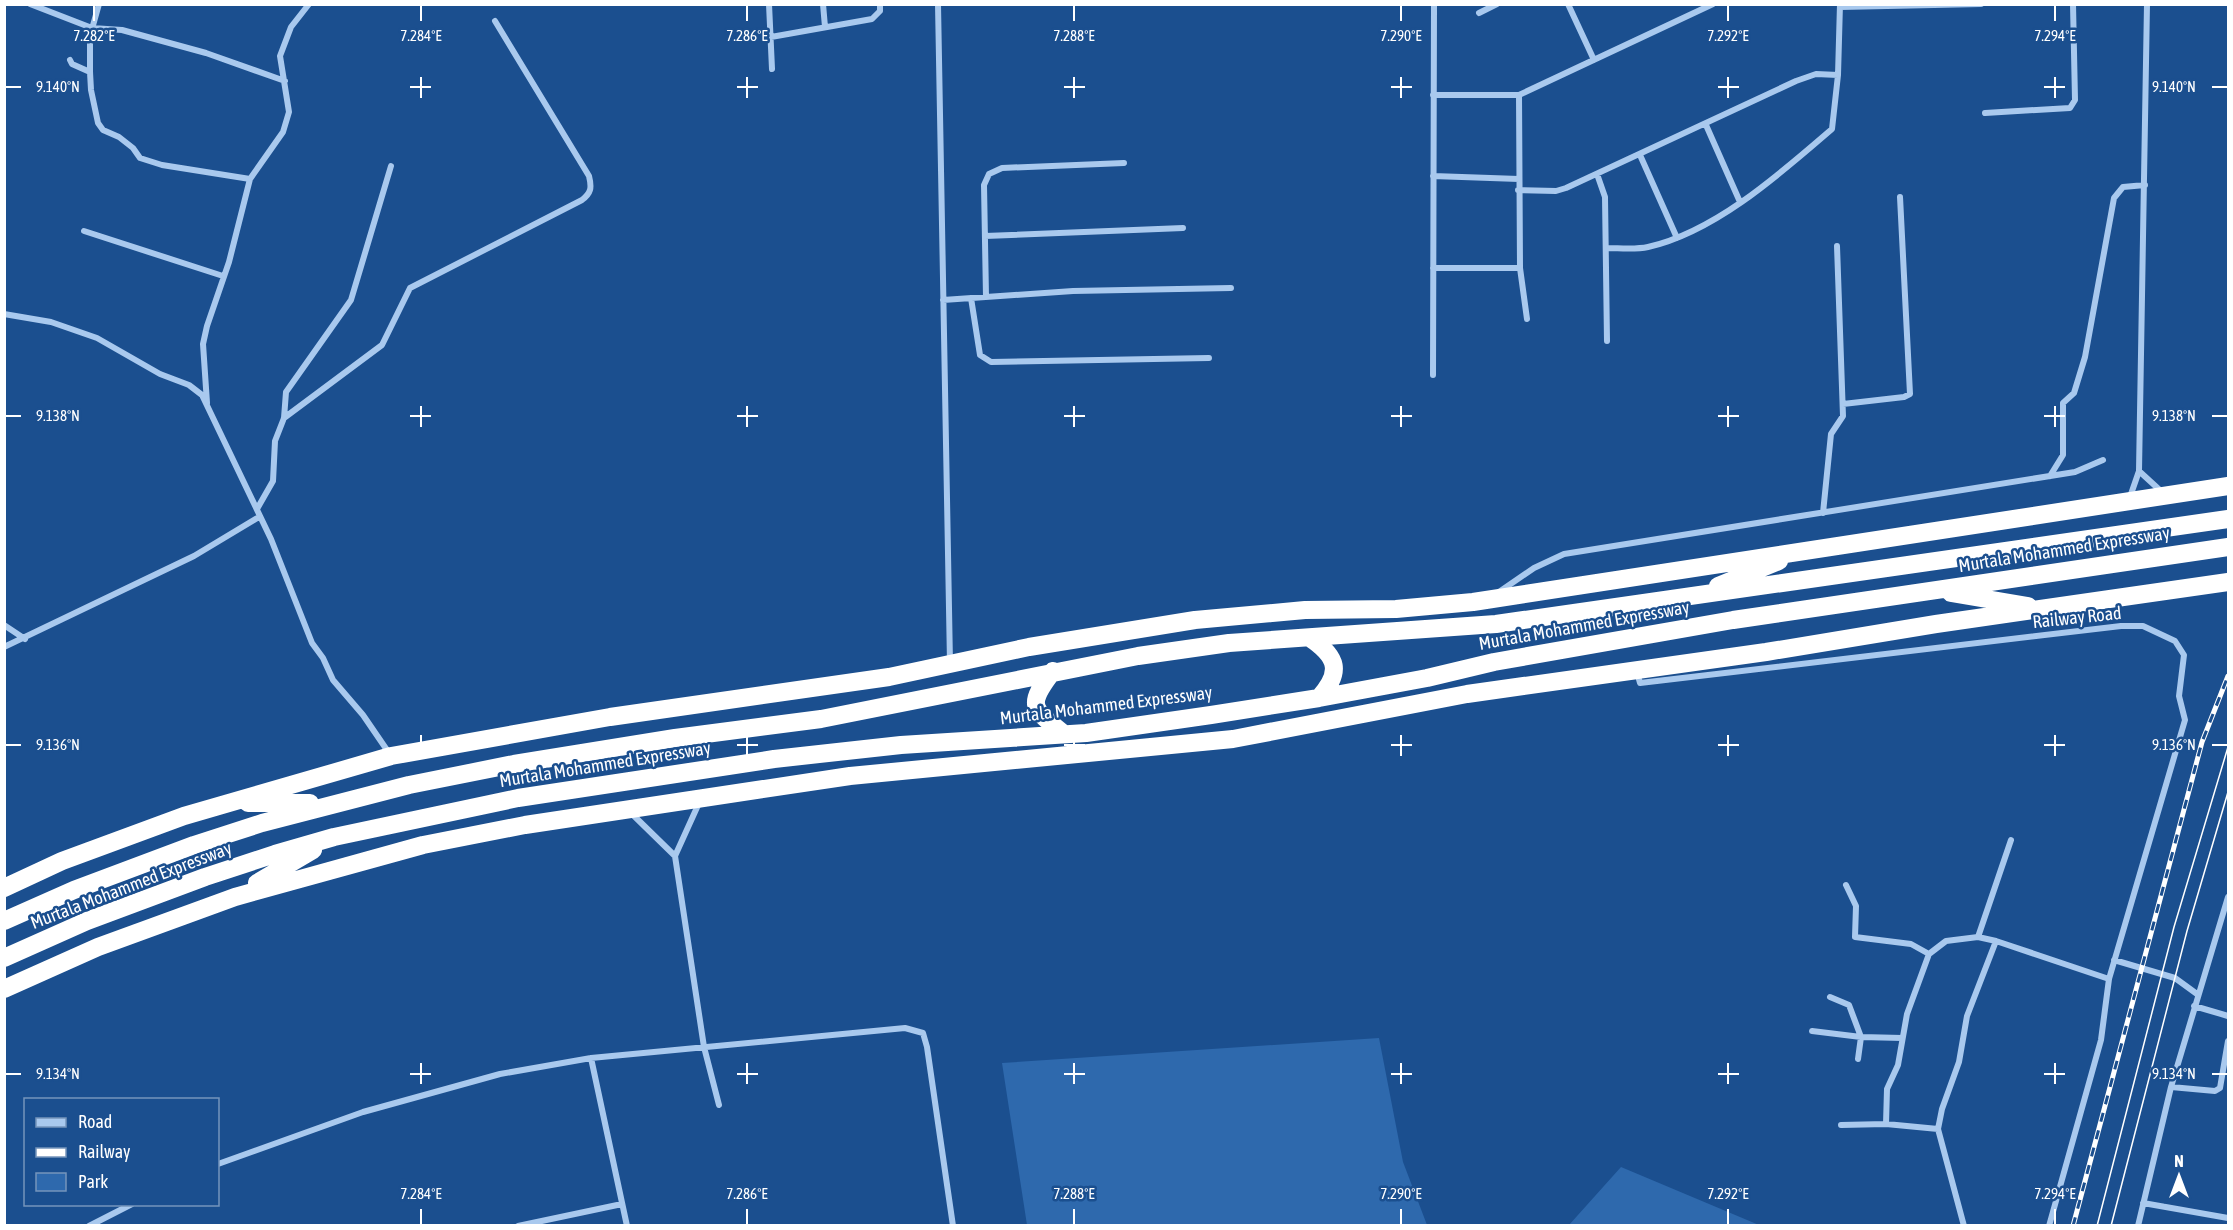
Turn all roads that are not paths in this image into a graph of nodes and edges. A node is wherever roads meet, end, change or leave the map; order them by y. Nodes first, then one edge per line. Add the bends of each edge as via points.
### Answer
1 (30, 4) edge
2 (99, 4) edge
3 (309, 4) edge
4 (769, 4) edge
5 (823, 4) edge
6 (880, 4) edge
7 (938, 4) edge
8 (1434, 4) edge
9 (1497, 4) edge
10 (1568, 4) edge
11 (1713, 4) edge
12 (1982, 4) edge
13 (2073, 4) edge
14 (2148, 4) edge
15 (1840, 6) edge
16 (1479, 13) dead end
17 (495, 21) dead end
18 (92, 27) junction
19 (825, 27) junction
20 (771, 37) junction
21 (70, 60) dead end
22 (1594, 60) junction
23 (772, 69) dead end
24 (90, 72) junction
25 (1838, 75) junction
26 (285, 81) junction
27 (1433, 95) junction
28 (1519, 95) junction
29 (1985, 112) dead end
30 (1706, 125) junction
31 (1640, 155) junction
32 (1124, 163) dead end
33 (391, 166) dead end
34 (1597, 174) junction
35 (1433, 176) junction
36 (250, 179) junction
37 (1519, 179) junction
38 (2145, 185) junction
39 (1518, 190) junction
40 (1900, 197) dead end
41 (1740, 202) junction
42 (1183, 228) dead end
43 (84, 231) dead end
44 (986, 236) junction
45 (1677, 238) junction
46 (1837, 246) dead end
47 (1606, 248) junction
48 (1433, 268) junction
49 (1520, 268) junction
50 (223, 276) junction
51 (1231, 288) dead end
52 (986, 297) junction
53 (971, 298) junction
54 (943, 300) junction
55 (4, 314) edge
56 (1527, 319) dead end
57 (1607, 341) dead end
58 (1209, 358) dead end
59 (1433, 375) dead end
60 (1843, 404) junction
61 (207, 406) junction
62 (284, 418) junction
63 (2103, 460) dead end
64 (2139, 471) junction
65 (2050, 476) junction
66 (2229, 486) edge
67 (2165, 495) junction
68 (2128, 501) junction
69 (258, 513) junction
70 (1823, 513) junction
71 (2229, 519) edge
72 (2229, 547) edge
73 (1805, 550) junction
74 (2227, 582) edge
75 (1932, 590) junction
76 (1693, 596) junction
77 (1489, 599) junction
78 (2044, 609) junction
79 (4, 625) edge
80 (1451, 628) junction
81 (1310, 638) junction
82 (25, 639) junction
83 (4, 646) edge
84 (950, 663) junction
85 (1637, 670) junction
86 (1053, 671) junction
87 (1319, 698) junction
88 (1064, 734) junction
89 (391, 756) junction
90 (702, 797) junction
91 (228, 802) junction
92 (330, 804) junction
93 (626, 808) junction
94 (334, 837) junction
95 (2011, 840) dead end
96 (675, 855) junction
97 (1846, 885) dead end
98 (4, 888) edge
99 (235, 897) junction
100 (2229, 897) edge
101 (4, 921) edge
102 (1978, 937) junction
103 (1996, 940) junction
104 (1929, 954) junction
105 (4, 958) edge
106 (2114, 960) junction
107 (2109, 979) junction
108 (4, 989) edge
109 (2198, 994) junction
110 (1830, 997) dead end
111 (2194, 1006) junction
112 (2229, 1016) edge
113 (1812, 1031) dead end
114 (1861, 1037) junction
115 (1902, 1038) junction
116 (2229, 1041) edge
117 (704, 1047) junction
118 (591, 1058) junction
119 (1858, 1059) dead end
120 (2171, 1087) junction
121 (719, 1105) dead end
122 (1886, 1124) junction
123 (1841, 1125) dead end
124 (1938, 1129) junction
125 (219, 1164) edge
126 (2143, 1203) junction
127 (622, 1204) junction
128 (128, 1206) edge
129 (2229, 1218) edge
130 (89, 1226) edge
131 (518, 1226) edge
132 (627, 1226) edge
133 (953, 1226) edge
134 (1964, 1226) edge
135 (2049, 1226) edge
136 (2138, 1226) edge

1 - 18 street
2 - 18 street
3 - 26 street via 291,27 280,56
4 - 20 street
5 - 19 street
6 - 19 street via 880,11 872,19
7 - 54 street
8 - 27 street
9 - 16 street
10 - 22 street
11 - 22 street
12 - 15 street
13 - 29 street via 2075,100 2070,108
14 - 38 street
15 - 25 street
17 - 62 street via 589,176 590,194 410,288 382,345
18 - 24 street
18 - 26 street via 122,30 206,52
19 - 20 street
20 - 23 street
21 - 24 street
22 - 28 street
24 - 36 street via 98,123 133,148 140,158
25 - 30 street via 1816,74 1796,81
25 - 41 street via 1832,129
26 - 36 street via 289,112 283,132
27 - 28 street
27 - 35 street
28 - 37 street
30 - 31 street
30 - 41 street
31 - 34 street
31 - 45 street
32 - 44 street via 1002,168 989,174 984,185
33 - 62 street via 351,300 286,392
34 - 39 street via 1556,191
34 - 47 street via 1605,197
35 - 37 street
35 - 48 street
36 - 50 street
37 - 39 street
38 - 64 street
38 - 65 street via 2123,187 2114,198 2085,357 2074,393 2063,403 2063,455
39 - 49 street
40 - 60 street via 1910,394
41 - 45 street
42 - 44 street
43 - 50 street
44 - 52 street
45 - 47 street via 1646,248
46 - 60 street
47 - 57 street
48 - 49 street
48 - 59 street
49 - 56 street
50 - 61 street via 203,344
51 - 52 street
52 - 53 street
53 - 54 street
53 - 58 street via 980,355 991,362
54 - 84 street
55 - 61 street via 51,322 97,338 160,374 189,385 202,395
60 - 70 street via 1844,416 1831,434
61 - 69 street
62 - 69 street via 275,441 273,481
63 - 65 street via 2089,468
64 - 67 street
64 - 68 street
65 - 70 street
66 - 67 highway, Murtala Mohammed Expressway
67 - 68 highway, Murtala Mohammed Expressway
68 - 73 highway, Murtala Mohammed Expressway
69 - 82 street via 194,556
69 - 89 street via 312,643 333,680
70 - 77 street via 1564,554 1534,568
71 - 76 highway, Murtala Mohammed Expressway
72 - 75 highway, Murtala Mohammed Expressway
73 - 76 highway
73 - 77 highway, Murtala Mohammed Expressway
74 - 78 highway
75 - 78 highway
75 - 87 highway, Murtala Mohammed Expressway via 1517,658
76 - 80 highway, Murtala Mohammed Expressway
77 - 80 highway
77 - 84 highway, Murtala Mohammed Expressway via 1396,609 1305,609 1195,620
78 - 85 highway
79 - 82 street
80 - 81 highway, Murtala Mohammed Expressway
81 - 86 highway, Murtala Mohammed Expressway via 1229,643
81 - 87 highway via 1328,650 1335,672
82 - 83 street
84 - 89 highway, Murtala Mohammed Expressway via 889,677 610,717
85 - 90 highway via 1467,694 1233,739 919,768
85 - 106 street, Railway Road via 1640,683 2121,626 2143,626 2175,641 2184,655 2179,696 2185,720
86 - 88 highway via 1036,694 1036,706
86 - 92 highway, Murtala Mohammed Expressway via 821,719 514,764
87 - 88 highway, Murtala Mohammed Expressway
88 - 94 highway, Murtala Mohammed Expressway via 902,745 724,765 518,798
89 - 91 highway, Murtala Mohammed Expressway
90 - 93 highway
90 - 96 street
91 - 92 highway
91 - 98 highway, Murtala Mohammed Expressway via 62,861
92 - 101 highway, Murtala Mohammed Expressway via 194,845
93 - 96 street
93 - 99 highway via 423,845
94 - 99 highway
94 - 105 highway, Murtala Mohammed Expressway via 205,877 87,921
95 - 102 street
96 - 117 street
97 - 104 street via 1856,906 1855,937 1911,944
99 - 108 highway via 98,947
100 - 109 street
102 - 103 street
102 - 104 street via 1946,941
103 - 107 street
103 - 124 street via 1967,1016 1959,1062 1941,1109
104 - 115 street
106 - 107 street, Railway Road
106 - 109 street via 2175,978
107 - 135 street, Railway Road via 2101,1040
109 - 111 street
110 - 114 street via 1849,1005
111 - 112 street
111 - 120 street
113 - 114 street
114 - 115 street
114 - 119 street
115 - 122 street via 1898,1065 1887,1089
116 - 120 street via 2220,1088 2215,1091
117 - 118 street
117 - 121 street
117 - 133 street via 905,1028 923,1033
118 - 125 street via 500,1074 363,1112
118 - 127 street
120 - 126 street
122 - 123 street
122 - 124 street
124 - 134 street
126 - 129 street
126 - 136 street
127 - 131 street
127 - 132 street
128 - 130 street

